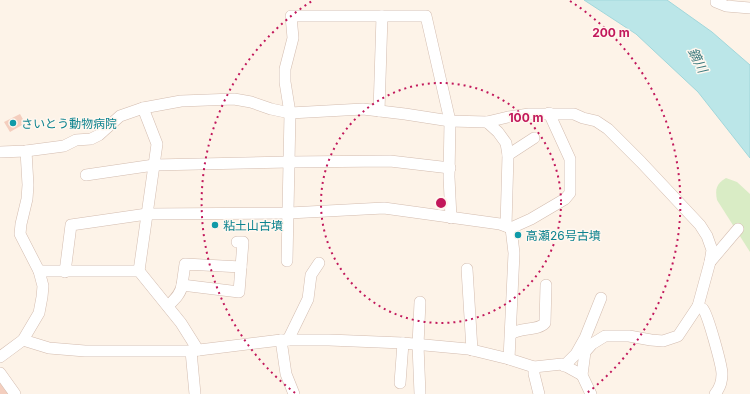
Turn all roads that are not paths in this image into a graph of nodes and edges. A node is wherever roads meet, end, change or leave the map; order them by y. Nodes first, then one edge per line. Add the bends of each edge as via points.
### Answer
1 (716, 0) edge
2 (750, 8) edge
3 (382, 16) junction
4 (143, 108) junction
5 (379, 111) junction
6 (290, 113) junction
7 (549, 113) junction
8 (450, 121) junction
9 (487, 122) junction
10 (534, 138) dead end
11 (26, 151) junction
12 (0, 152) edge
13 (508, 155) junction
14 (289, 162) junction
15 (154, 165) junction
16 (450, 168) junction
17 (86, 175) dead end
18 (289, 213) junction
19 (147, 214) junction
20 (451, 218) junction
21 (508, 227) junction
22 (738, 229) dead end
23 (237, 242) dead end
24 (287, 261) dead end
25 (710, 262) junction
26 (319, 263) dead end
27 (241, 267) junction
28 (467, 269) dead end
29 (39, 271) junction
30 (139, 271) junction
31 (65, 272) junction
32 (182, 285) junction
33 (546, 285) dead end
34 (601, 298) dead end
35 (420, 302) dead end
36 (168, 306) junction
37 (698, 306) junction
38 (510, 334) junction
39 (23, 340) junction
40 (284, 340) junction
41 (403, 343) junction
42 (418, 344) junction
43 (472, 350) junction
44 (194, 351) junction
45 (0, 357) edge
46 (509, 359) junction
47 (564, 366) junction
48 (534, 367) junction
49 (0, 373) edge
50 (582, 375) junction
51 (400, 383) dead end
52 (15, 394) edge
53 (195, 394) edge
54 (294, 394) edge
55 (420, 394) edge
56 (539, 394) edge
57 (591, 394) edge
58 (715, 394) edge

1 - 2 street via 726,6
3 - 5 street
3 - 6 street via 291,16 293,38 285,82
3 - 8 street via 426,16
4 - 6 street via 181,101 232,99
4 - 11 street via 120,116 99,135 91,138 76,140 64,146
4 - 15 street via 157,144
5 - 6 street via 363,109
5 - 8 street
6 - 14 street
7 - 9 street
7 - 21 street via 570,159 570,193 565,199 531,219
7 - 25 street via 574,114 596,121 608,129 700,225 712,250
8 - 9 street
8 - 16 street
9 - 13 street via 506,143
10 - 13 street
11 - 12 street
11 - 29 street via 28,199 20,234
13 - 21 street
14 - 15 street
14 - 16 street via 390,160
14 - 18 street
15 - 17 street
15 - 19 street
16 - 20 street
18 - 19 street
18 - 20 street via 384,208
18 - 24 street
19 - 30 street
19 - 31 street via 71,224
20 - 21 street
21 - 38 street via 514,253
22 - 25 street
23 - 27 street via 243,242
25 - 37 street
26 - 40 street via 311,275 308,299
27 - 32 street via 184,264
27 - 32 street via 239,292
28 - 43 street
29 - 31 street
29 - 39 street via 43,286 39,313
30 - 31 street
30 - 36 street
32 - 36 street via 182,290
33 - 38 street via 545,323
34 - 47 street via 579,349
35 - 42 street
36 - 44 street via 181,322
37 - 50 street via 678,336 663,341 629,336 605,336 585,352
37 - 58 street via 703,309 713,333 722,373 721,384
38 - 46 street
39 - 44 street via 49,348 84,351
39 - 45 street
40 - 41 street
40 - 44 street
40 - 54 street via 286,374
41 - 42 street
41 - 51 street
42 - 43 street
42 - 55 street
43 - 46 street
44 - 53 street
46 - 48 street
47 - 48 street via 562,364
47 - 50 street
48 - 56 street
49 - 52 street
50 - 57 street

